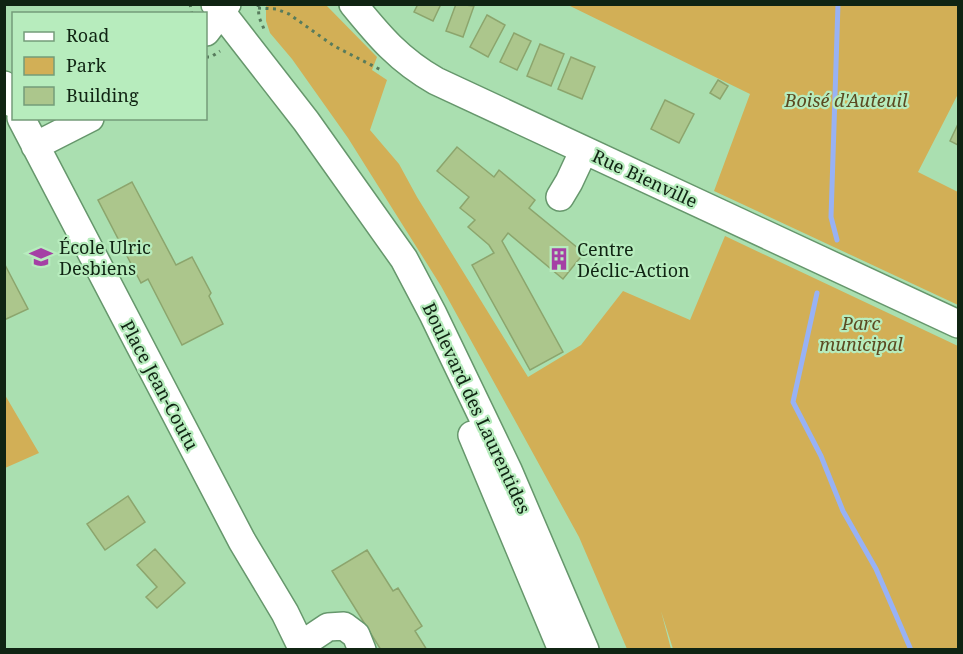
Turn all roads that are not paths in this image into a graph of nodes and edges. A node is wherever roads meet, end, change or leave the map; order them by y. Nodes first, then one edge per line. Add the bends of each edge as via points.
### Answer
1 (352, 4) edge
2 (217, 21) edge
3 (4, 85) edge
4 (12, 100) edge
5 (22, 120) edge
6 (86, 120) edge
7 (34, 146) junction
8 (584, 150) junction
9 (345, 178) junction
10 (560, 197) dead end
11 (958, 324) edge
12 (302, 647) edge
13 (362, 650) edge
14 (562, 650) edge
15 (585, 650) edge

1 - 8 street, Rue Bienville via 381,39 419,72
2 - 9 street, Boulevard des Laurentides via 306,121
3 - 4 street
5 - 7 street, Place Jean-Coutu
6 - 7 street
7 - 12 street, Place Jean-Coutu
8 - 10 street
8 - 11 street, Rue Bienville
9 - 14 street, Boulevard des Laurentides via 472,435
9 - 15 street, Boulevard des Laurentides via 404,259 433,314 508,470
12 - 13 street via 328,627 344,626 356,635

